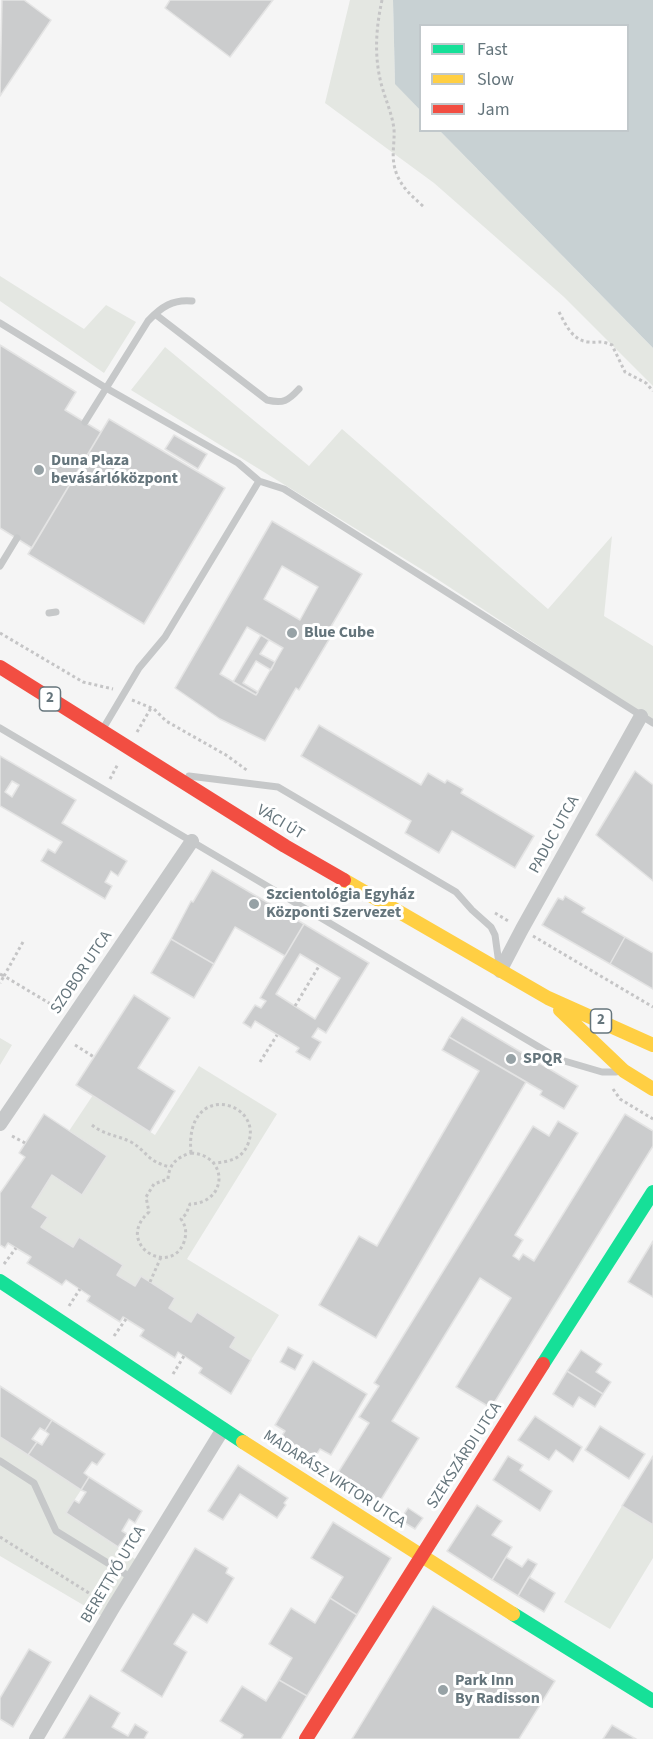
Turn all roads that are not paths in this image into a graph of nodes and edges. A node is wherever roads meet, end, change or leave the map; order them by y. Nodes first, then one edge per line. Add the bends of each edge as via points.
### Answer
1 (192, 301) dead end
2 (155, 314) junction
3 (0, 323) edge
4 (106, 388) junction
5 (299, 389) dead end
6 (85, 422) dead end
7 (259, 481) junction
8 (17, 538) dead end
9 (0, 566) edge
10 (0, 667) edge
11 (647, 719) edge
12 (0, 728) edge
13 (101, 731) junction
14 (168, 773) junction
15 (192, 841) junction
16 (500, 971) junction
17 (548, 998) junction
18 (653, 1045) edge
19 (624, 1071) junction
20 (653, 1089) edge
21 (0, 1124) edge
22 (653, 1192) edge
23 (0, 1281) edge
24 (223, 1429) junction
25 (0, 1461) edge
26 (421, 1555) junction
27 (132, 1578) junction
28 (653, 1701) edge
29 (36, 1739) edge
30 (306, 1739) edge

1 - 2 lane via 173,301
2 - 4 lane
2 - 5 lane via 267,400 289,400
3 - 4 lane
4 - 6 lane
4 - 7 lane via 238,463
7 - 11 lane via 284,489
7 - 13 lane via 165,637 139,668
8 - 9 lane
10 - 13 street, VÁCI ÚT / 2
11 - 16 street, PADUC UTCA
12 - 15 lane
13 - 14 street, VÁCI ÚT / 2
14 - 16 street, VÁCI ÚT / 2
14 - 16 lane via 278,787 456,892 491,927
15 - 19 lane via 561,1060 602,1072
15 - 21 street, SZOBOR UTCA
16 - 17 street, VÁCI ÚT / 2
17 - 18 street, VÁCI ÚT / 2
17 - 19 street, VÁCI ÚT / 2
19 - 20 street, VÁCI ÚT / 2
22 - 26 street, SZEKSZÁRDI UTCA
23 - 24 street, MADARÁSZ VIKTOR UTCA
24 - 26 street, MADARÁSZ VIKTOR UTCA
24 - 27 street, BERETTYÓ UTCA
25 - 27 lane via 34,1483 56,1531
26 - 28 street, MADARÁSZ VIKTOR UTCA
26 - 30 street, SZEKSZÁRDI UTCA
27 - 29 street, BERETTYÓ UTCA

